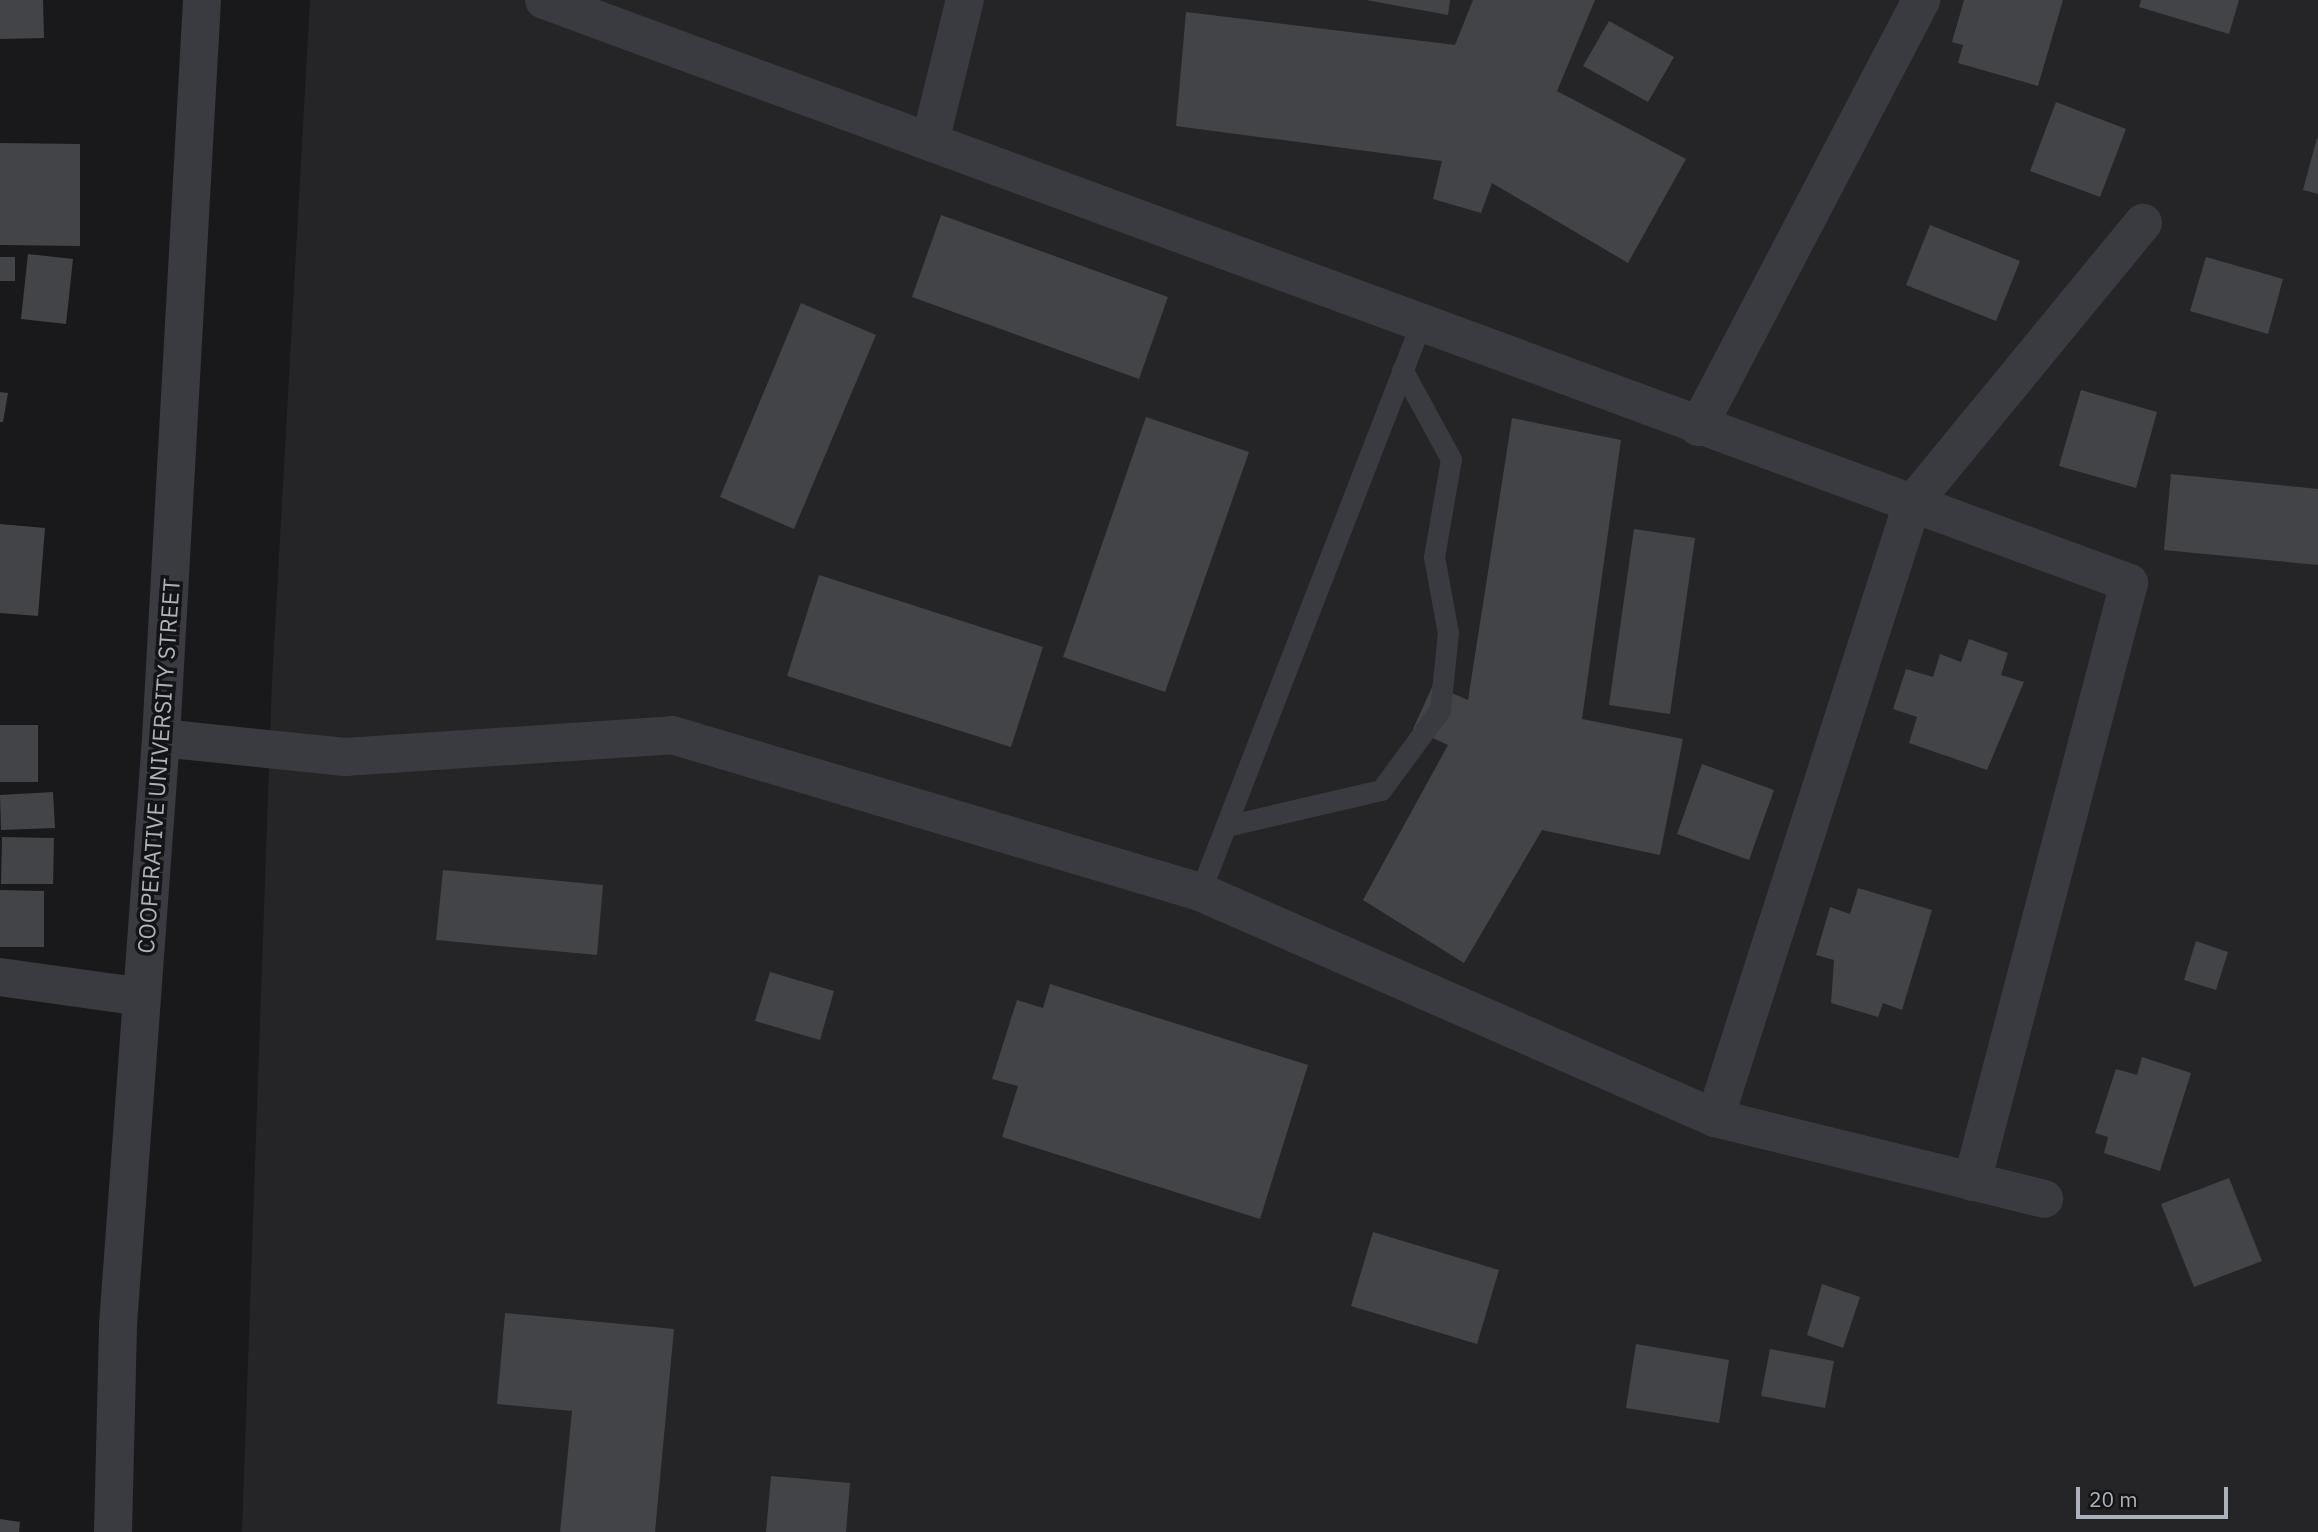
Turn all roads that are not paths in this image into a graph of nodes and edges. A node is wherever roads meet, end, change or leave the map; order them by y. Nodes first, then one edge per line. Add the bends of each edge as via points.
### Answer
1 (202, 0) edge
2 (544, 0) edge
3 (965, 0) edge
4 (1922, 0) edge
5 (930, 142) junction
6 (2143, 223) dead end
7 (1421, 323) junction
8 (1402, 369) junction
9 (1698, 427) junction
10 (1912, 504) junction
11 (162, 738) junction
12 (1226, 826) junction
13 (1200, 892) junction
14 (0, 977) edge
15 (142, 997) junction
16 (1715, 1118) junction
17 (1972, 1182) junction
18 (2044, 1199) dead end
19 (113, 1532) edge

1 - 11 street, COOPERATIVE UNIVERSITY STREET
2 - 5 street
3 - 5 street
4 - 9 street
5 - 7 street
6 - 10 street
7 - 8 lane
7 - 9 street
8 - 12 lane
8 - 12 lane via 1451,459 1434,557 1448,634 1440,710 1381,790
9 - 10 street
10 - 16 street
10 - 17 street via 2129,583
11 - 13 street via 345,757 671,735
11 - 15 street, COOPERATIVE UNIVERSITY STREET
12 - 13 lane
13 - 16 street
14 - 15 street
15 - 19 street, COOPERATIVE UNIVERSITY STREET via 118,1325
16 - 17 street
17 - 18 street

